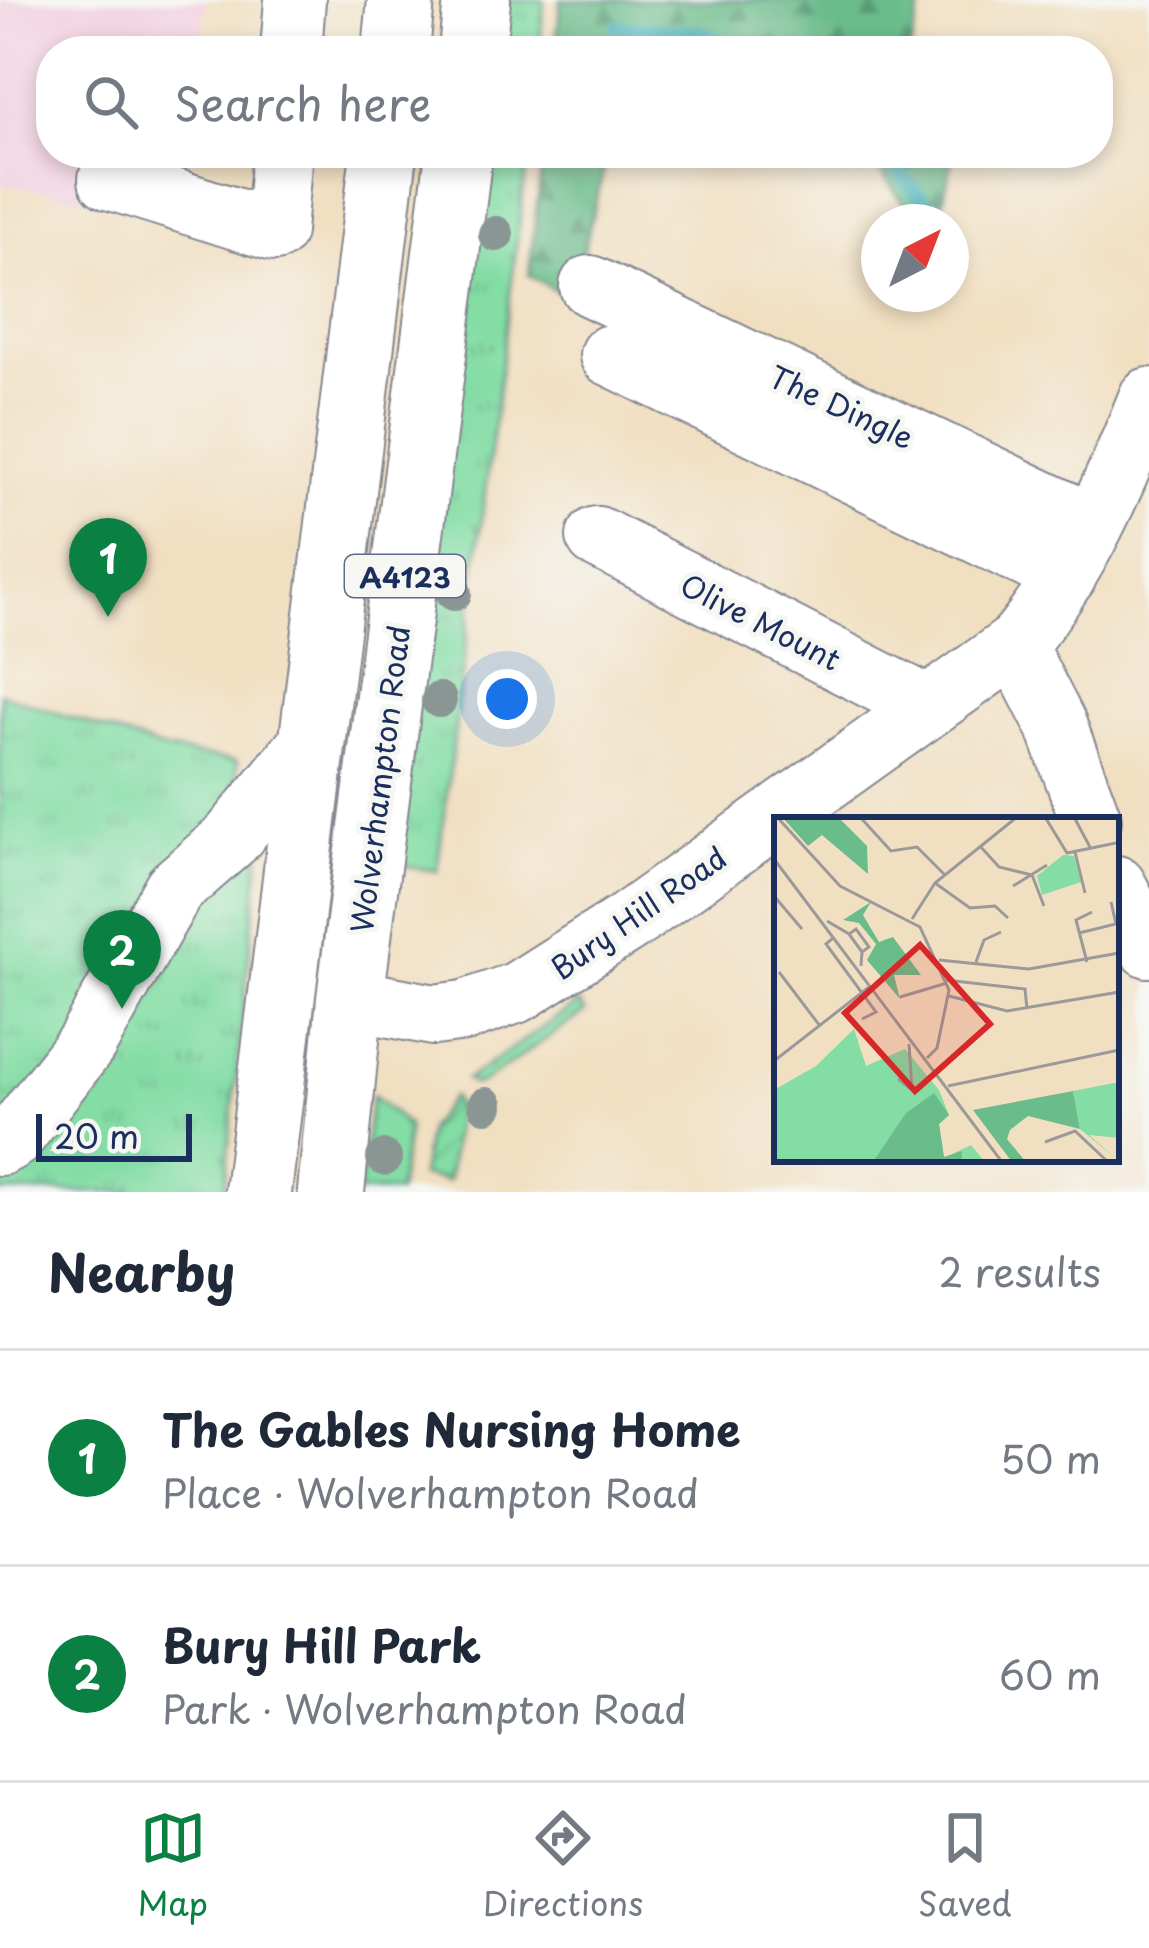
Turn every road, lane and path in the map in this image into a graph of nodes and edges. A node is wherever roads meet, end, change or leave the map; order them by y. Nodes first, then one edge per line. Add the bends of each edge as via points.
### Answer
1 (295, 0) edge
2 (401, 0) edge
3 (292, 36) edge
4 (397, 36) edge
5 (281, 168) edge
6 (382, 168) edge
7 (457, 168) edge
8 (109, 179) dead end
9 (590, 286) dead end
10 (610, 355) dead end
11 (1149, 398) edge
12 (1105, 528) edge
13 (597, 537) dead end
14 (1015, 645) junction
15 (925, 705) junction
16 (310, 742) junction
17 (1090, 817) edge
18 (1119, 892) edge
19 (1149, 947) edge
20 (282, 989) junction
21 (350, 999) junction
22 (0, 1145) edge
23 (258, 1192) edge
24 (332, 1192) edge

1 - 3 street
2 - 4 highway
5 - 8 street via 275,231
6 - 16 highway, A4123
7 - 21 highway, Wolverhampton Road / A4123
9 - 12 street, The Dingle
10 - 12 street
11 - 12 street, Bury Hill Road
12 - 14 street, Bury Hill Road
13 - 15 street, Olive Mount
14 - 15 street, Bury Hill Road
14 - 17 street
15 - 21 street, Bury Hill Road via 630,921 518,992 434,1016
16 - 20 highway, A4123
16 - 22 street via 231,838 174,890 86,1044 14,1138
18 - 19 street
20 - 21 highway
20 - 23 highway, A4123
21 - 24 highway, Wolverhampton Road / A4123

